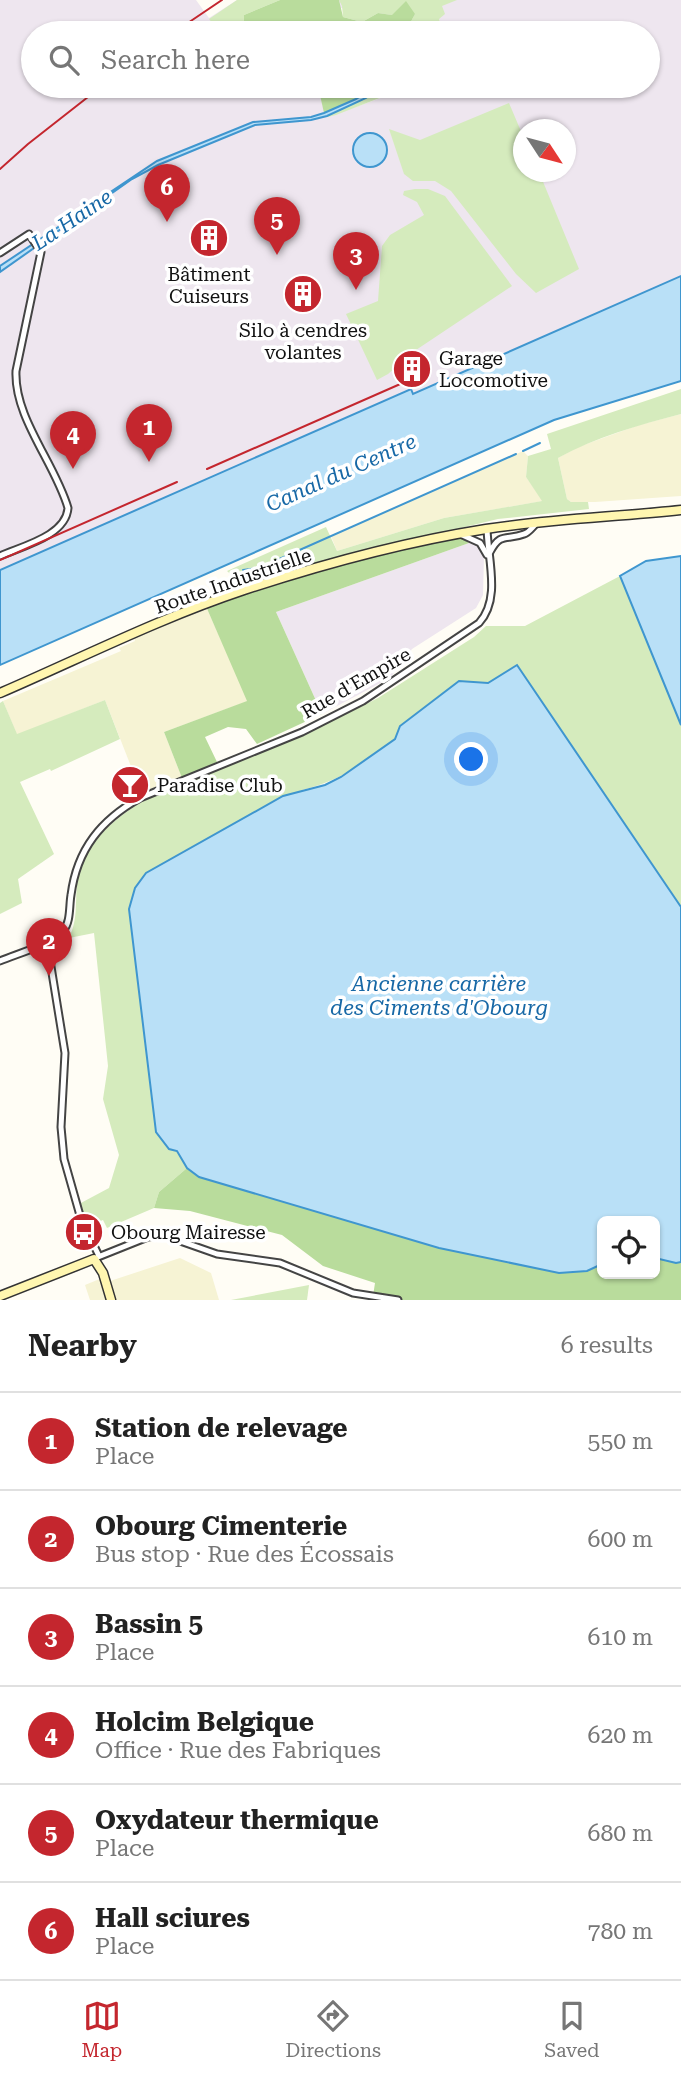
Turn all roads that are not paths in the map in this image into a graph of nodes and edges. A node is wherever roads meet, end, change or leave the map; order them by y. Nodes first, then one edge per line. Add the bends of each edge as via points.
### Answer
1 (0, 253) edge
2 (681, 510) edge
3 (537, 523) junction
4 (487, 529) junction
5 (460, 534) junction
6 (0, 556) edge
7 (488, 558) junction
8 (0, 693) edge
9 (47, 942) junction
10 (0, 961) edge
11 (97, 1258) junction
12 (0, 1296) edge
13 (111, 1300) edge
14 (398, 1300) edge

1 - 6 street via 29,234 40,249 15,382 65,498 67,513 65,522 54,531
2 - 3 main road
3 - 4 main road
3 - 7 street via 525,534 497,540
4 - 5 main road, Route Industrielle
4 - 7 street, Rue d'Empire
5 - 7 street via 480,543
5 - 8 main road, Route Industrielle via 341,561 235,593
7 - 9 street, Rue d'Empire via 492,597 484,618 425,661 363,701 302,732 140,798 102,824 77,867 66,927
9 - 10 street
9 - 11 street via 65,1054 64,1159
11 - 12 main road
11 - 13 main road
11 - 14 street via 163,1235 217,1254 280,1263 353,1293

